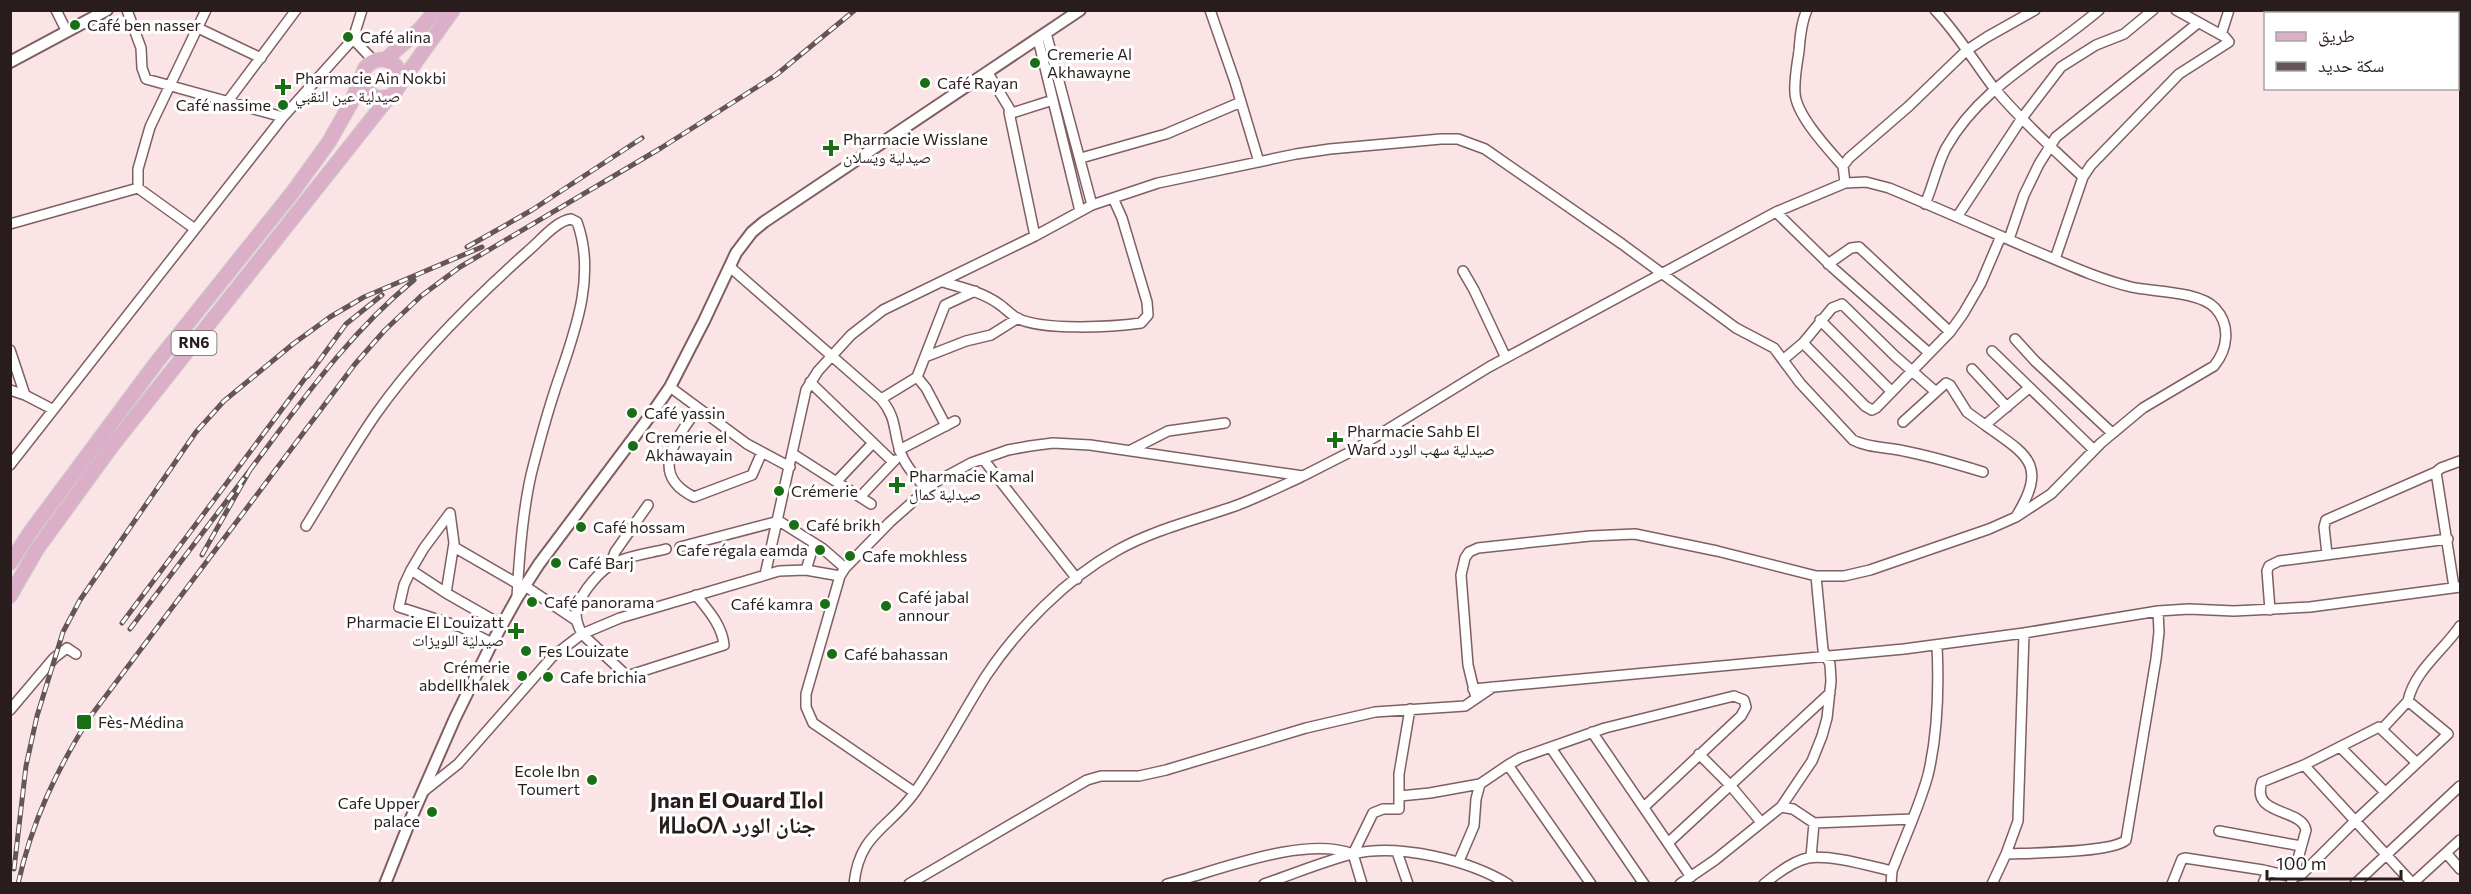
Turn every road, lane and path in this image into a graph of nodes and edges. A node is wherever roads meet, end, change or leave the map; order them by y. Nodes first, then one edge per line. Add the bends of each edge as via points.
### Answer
1 (56, 10) edge
2 (107, 10) edge
3 (127, 10) edge
4 (206, 10) edge
5 (296, 10) edge
6 (362, 10) edge
7 (436, 10) edge
8 (453, 10) edge
9 (1080, 10) edge
10 (1210, 10) edge
11 (1807, 10) edge
12 (1935, 10) edge
13 (2035, 10) edge
14 (2099, 10) edge
15 (2153, 10) edge
16 (2176, 10) edge
17 (2229, 10) edge
18 (2198, 23) junction
19 (198, 28) junction
20 (67, 32) junction
21 (2221, 35) junction
22 (1042, 36) junction
23 (352, 39) junction
24 (1967, 50) junction
25 (261, 58) junction
26 (380, 60) junction
27 (10, 62) edge
28 (988, 73) junction
29 (362, 80) junction
30 (402, 81) junction
31 (171, 86) junction
32 (1995, 88) junction
33 (389, 97) junction
34 (1053, 100) junction
35 (228, 102) junction
36 (1241, 102) junction
37 (1009, 112) junction
38 (283, 117) junction
39 (2022, 118) junction
40 (2050, 146) junction
41 (1081, 158) junction
42 (1259, 162) junction
43 (1843, 166) junction
44 (2083, 177) junction
45 (1845, 183) junction
46 (138, 188) junction
47 (1113, 198) junction
48 (1925, 204) junction
49 (1092, 205) junction
50 (1080, 211) junction
51 (1776, 212) junction
52 (1957, 217) junction
53 (10, 224) edge
54 (195, 229) junction
55 (1035, 236) junction
56 (2005, 238) junction
57 (2055, 259) junction
58 (1828, 264) junction
59 (730, 267) junction
60 (1462, 271) dead end
61 (1662, 274) junction
62 (943, 282) junction
63 (975, 291) junction
64 (1018, 318) junction
65 (1820, 320) junction
66 (1950, 332) junction
67 (2015, 339) dead end
68 (1803, 343) junction
69 (10, 350) edge
70 (1992, 351) dead end
71 (1928, 352) junction
72 (831, 355) junction
73 (925, 357) junction
74 (1506, 358) junction
75 (1784, 359) junction
76 (1972, 369) dead end
77 (1912, 370) junction
78 (917, 376) junction
79 (810, 382) junction
80 (670, 387) junction
81 (2029, 387) junction
82 (10, 390) edge
83 (1891, 392) junction
84 (1936, 392) junction
85 (25, 395) junction
86 (881, 399) junction
87 (2007, 406) junction
88 (698, 408) junction
89 (52, 409) junction
90 (956, 421) dead end
91 (1903, 422) dead end
92 (1225, 423) dead end
93 (1985, 425) junction
94 (946, 426) junction
95 (2112, 433) junction
96 (873, 443) junction
97 (1131, 450) junction
98 (2094, 450) junction
99 (762, 452) junction
100 (900, 452) junction
101 (793, 454) junction
102 (983, 459) junction
103 (2460, 461) edge
104 (893, 462) junction
105 (10, 465) edge
106 (790, 467) junction
107 (1983, 472) dead end
108 (2436, 472) junction
109 (1304, 476) junction
110 (837, 481) junction
111 (926, 489) junction
112 (860, 497) junction
113 (871, 504) dead end
114 (648, 505) dead end
115 (2016, 517) junction
116 (779, 521) junction
117 (306, 526) dead end
118 (2448, 539) junction
119 (814, 544) junction
120 (454, 547) junction
121 (680, 547) dead end
122 (666, 549) dead end
123 (2327, 554) junction
124 (10, 563) edge
125 (610, 565) junction
126 (411, 570) junction
127 (806, 570) junction
128 (843, 572) junction
129 (765, 575) junction
130 (1816, 576) junction
131 (1077, 579) junction
132 (521, 585) junction
133 (2457, 587) edge
134 (446, 593) junction
135 (696, 595) junction
136 (10, 596) edge
137 (2270, 610) junction
138 (2158, 611) junction
139 (577, 621) junction
140 (502, 625) junction
141 (2460, 626) edge
142 (2024, 633) junction
143 (582, 634) junction
144 (492, 644) junction
145 (1937, 645) junction
146 (76, 654) dead end
147 (1827, 656) junction
148 (1493, 687) junction
149 (1473, 689) junction
150 (1830, 693) junction
151 (1477, 700) junction
152 (2408, 701) junction
153 (1410, 709) junction
154 (10, 710) edge
155 (2382, 729) junction
156 (1592, 732) junction
157 (2340, 747) junction
158 (1551, 748) junction
159 (1700, 754) junction
160 (2417, 763) junction
161 (1508, 765) junction
162 (2304, 765) junction
163 (1480, 784) junction
164 (1730, 785) junction
165 (2460, 786) edge
166 (423, 791) junction
167 (914, 792) junction
168 (2385, 792) junction
169 (1400, 795) junction
170 (1644, 807) junction
171 (1781, 807) junction
172 (1912, 819) junction
173 (2355, 821) junction
174 (1761, 822) junction
175 (1814, 823) junction
176 (2219, 831) dead end
177 (2460, 840) edge
178 (1669, 842) junction
179 (2301, 846) junction
180 (1397, 852) junction
181 (1353, 854) junction
182 (2006, 854) junction
183 (2386, 854) junction
184 (2446, 854) junction
185 (1811, 857) junction
186 (1459, 861) junction
187 (2460, 869) edge
188 (1892, 871) junction
189 (2268, 871) junction
190 (1690, 877) junction
191 (2297, 880) edge
192 (1267, 883) edge
193 (2413, 883) edge
194 (385, 884) edge
195 (854, 884) edge
196 (909, 884) edge
197 (1167, 884) edge
198 (1362, 884) edge
199 (1408, 884) edge
200 (1508, 884) edge
201 (1591, 884) edge
202 (1644, 884) edge
203 (1680, 884) edge
204 (1764, 884) edge
205 (1891, 884) edge
206 (1992, 884) edge
207 (2172, 884) edge
208 (2263, 884) edge
209 (2355, 884) edge

1 - 20 street
2 - 20 street
3 - 31 street via 141,48 143,75
4 - 19 street
5 - 25 street
6 - 23 street
7 - 26 main road, RN6 via 420,29
8 - 30 main road, RN6
9 - 22 street
10 - 36 street
11 - 43 street via 1800,37 1795,94 1799,108
12 - 24 street
13 - 24 street
14 - 32 street
15 - 39 street via 2124,34 2096,45 2061,67
16 - 18 street
17 - 21 street
18 - 21 street
18 - 40 street via 2064,128
19 - 25 street
19 - 31 street
20 - 27 street
21 - 44 street via 2229,40 2228,44 2180,74
22 - 28 street
22 - 34 street
22 - 41 street
23 - 26 street
23 - 38 street
24 - 32 street
24 - 43 street
25 - 35 street
26 - 29 main road, RN6 via 365,68
26 - 30 main road via 396,65
28 - 37 street
28 - 59 street via 764,222 744,241
29 - 33 main road via 371,95
29 - 124 main road, RN6 via 341,123 292,193 156,363
30 - 33 main road, RN6 via 398,91
31 - 35 street
31 - 46 street via 144,145
32 - 39 street
32 - 48 street via 1945,149
33 - 136 main road, RN6 via 112,446 37,549
34 - 37 street
34 - 50 street
35 - 38 street
36 - 41 street via 1166,134
36 - 42 street
37 - 55 street
38 - 54 street
39 - 40 street
39 - 52 street
40 - 44 street
40 - 56 street
41 - 49 street
42 - 47 street via 1158,183
42 - 61 street via 1330,148 1441,139 1469,142 1485,149
43 - 45 street
44 - 57 street
45 - 48 street via 1875,183
45 - 51 street
46 - 53 street
46 - 54 street
47 - 49 street
47 - 64 street via 1147,302 1147,319 1142,323 1057,327
48 - 52 street
49 - 50 street
50 - 55 street
51 - 58 street
51 - 61 street
52 - 56 street
54 - 89 street
55 - 62 street
56 - 57 street
56 - 66 street
57 - 95 street via 2131,287 2206,302 2215,308 2226,330 2221,357 2214,366 2143,408
58 - 66 street via 1859,247
58 - 71 street
59 - 72 street
59 - 80 street
60 - 74 street
61 - 74 street
61 - 75 street via 1736,328 1774,348
62 - 63 street
62 - 72 street via 883,310
63 - 64 street
63 - 73 street via 945,305
64 - 73 street via 991,336
65 - 68 street
65 - 77 street via 1835,306 1844,305
65 - 83 street
66 - 71 street
67 - 95 street
68 - 75 street
68 - 83 street via 1869,409 1876,408
69 - 85 street
70 - 81 street
71 - 77 street
72 - 79 street
72 - 86 street
73 - 78 street
74 - 109 street
75 - 107 street via 1800,383 1853,440
76 - 87 street
77 - 83 street
77 - 84 street
78 - 86 street
78 - 94 street
79 - 96 street
79 - 101 street
80 - 88 street
80 - 132 street
81 - 87 street
81 - 98 street
82 - 85 street
84 - 91 street
84 - 93 street via 1946,383 1950,385 1967,412
85 - 89 street
86 - 100 street via 892,413
87 - 93 street
88 - 99 street
88 - 99 street via 674,442 669,458 669,474 680,490 694,497 752,475
89 - 105 street
90 - 94 street
92 - 97 street via 1168,431
93 - 115 street via 2029,459 2031,488
94 - 100 street
95 - 98 street
96 - 104 street
96 - 110 street
97 - 102 street via 1053,443 1008,450
97 - 109 street
98 - 115 street via 2051,494
99 - 106 street
100 - 104 street
100 - 111 street
101 - 106 street
101 - 110 street
102 - 111 street
102 - 131 street
103 - 108 street
104 - 112 street
106 - 116 street
108 - 118 street
108 - 123 street via 2326,520
109 - 131 street via 1251,500 1140,539 1101,560
110 - 112 street
111 - 128 street
112 - 113 street
114 - 125 street
115 - 130 street via 1870,570 1844,576
116 - 119 street
116 - 121 street
116 - 129 street
117 - 132 street via 376,414 418,360 517,261 572,219 577,222 583,240 583,291 531,476 522,523
118 - 123 street
118 - 133 street
119 - 127 street
119 - 128 street
120 - 126 street via 450,513
120 - 132 street
120 - 134 street
122 - 125 street
123 - 137 street via 2269,566
125 - 139 street via 581,599
126 - 134 street
126 - 144 street via 399,607 461,627
127 - 128 street
127 - 129 street
128 - 167 street via 806,694 808,714 813,723
129 - 135 street
130 - 147 street via 1823,650
130 - 149 street via 1635,534 1478,548 1469,552 1461,570
131 - 167 street via 1038,612 996,663
132 - 139 street
132 - 140 street
133 - 137 street
134 - 140 street
135 - 143 street
135 - 143 street via 715,619 724,645 627,676
137 - 138 street
138 - 142 street
138 - 182 street via 2156,659 2126,840 2079,850
139 - 143 street
140 - 144 street
141 - 152 street via 2419,677
142 - 145 street
142 - 182 street via 2018,821
143 - 166 street via 552,657 459,764
144 - 166 street
145 - 147 street
145 - 172 street via 1932,751
146 - 154 street via 67,648 54,658
147 - 148 street
147 - 150 street
148 - 149 street
148 - 151 street
149 - 151 street
150 - 164 street
150 - 171 street via 1822,736 1812,761
151 - 153 street via 1455,708
152 - 155 street
152 - 160 street via 2448,734
153 - 169 street via 1399,774
153 - 196 street via 1375,712 1306,728 1166,770 1087,780
155 - 157 street via 2374,729
155 - 160 street
156 - 158 street
156 - 159 street via 1734,696 1744,700 1746,707 1741,716
156 - 170 street
157 - 162 street
157 - 168 street
158 - 161 street
158 - 202 street
159 - 164 street
159 - 170 street
160 - 168 street
161 - 163 street
161 - 201 street
162 - 173 street
162 - 179 street via 2262,782 2260,789 2270,807 2303,821 2306,830
163 - 169 street
163 - 186 street via 1474,826
164 - 174 street
164 - 178 street
165 - 183 street
166 - 194 street
167 - 195 street via 868,841 857,862
168 - 173 street
169 - 181 street via 1400,808 1383,809 1372,815
170 - 178 street
171 - 174 street
171 - 175 street via 1793,809
172 - 175 street
172 - 188 street
173 - 183 street
173 - 191 street
174 - 190 street
175 - 185 street
176 - 179 street
177 - 184 street
178 - 190 street
179 - 191 street
180 - 181 street
180 - 186 street
180 - 199 street
181 - 192 street
181 - 197 street via 1335,848 1285,853 1216,868
181 - 198 street
182 - 206 street
183 - 193 street
183 - 209 street
184 - 187 street
184 - 193 street
185 - 188 street
185 - 204 street
186 - 200 street
188 - 205 street
189 - 191 street
189 - 207 street via 2185,858
189 - 208 street
190 - 203 street

